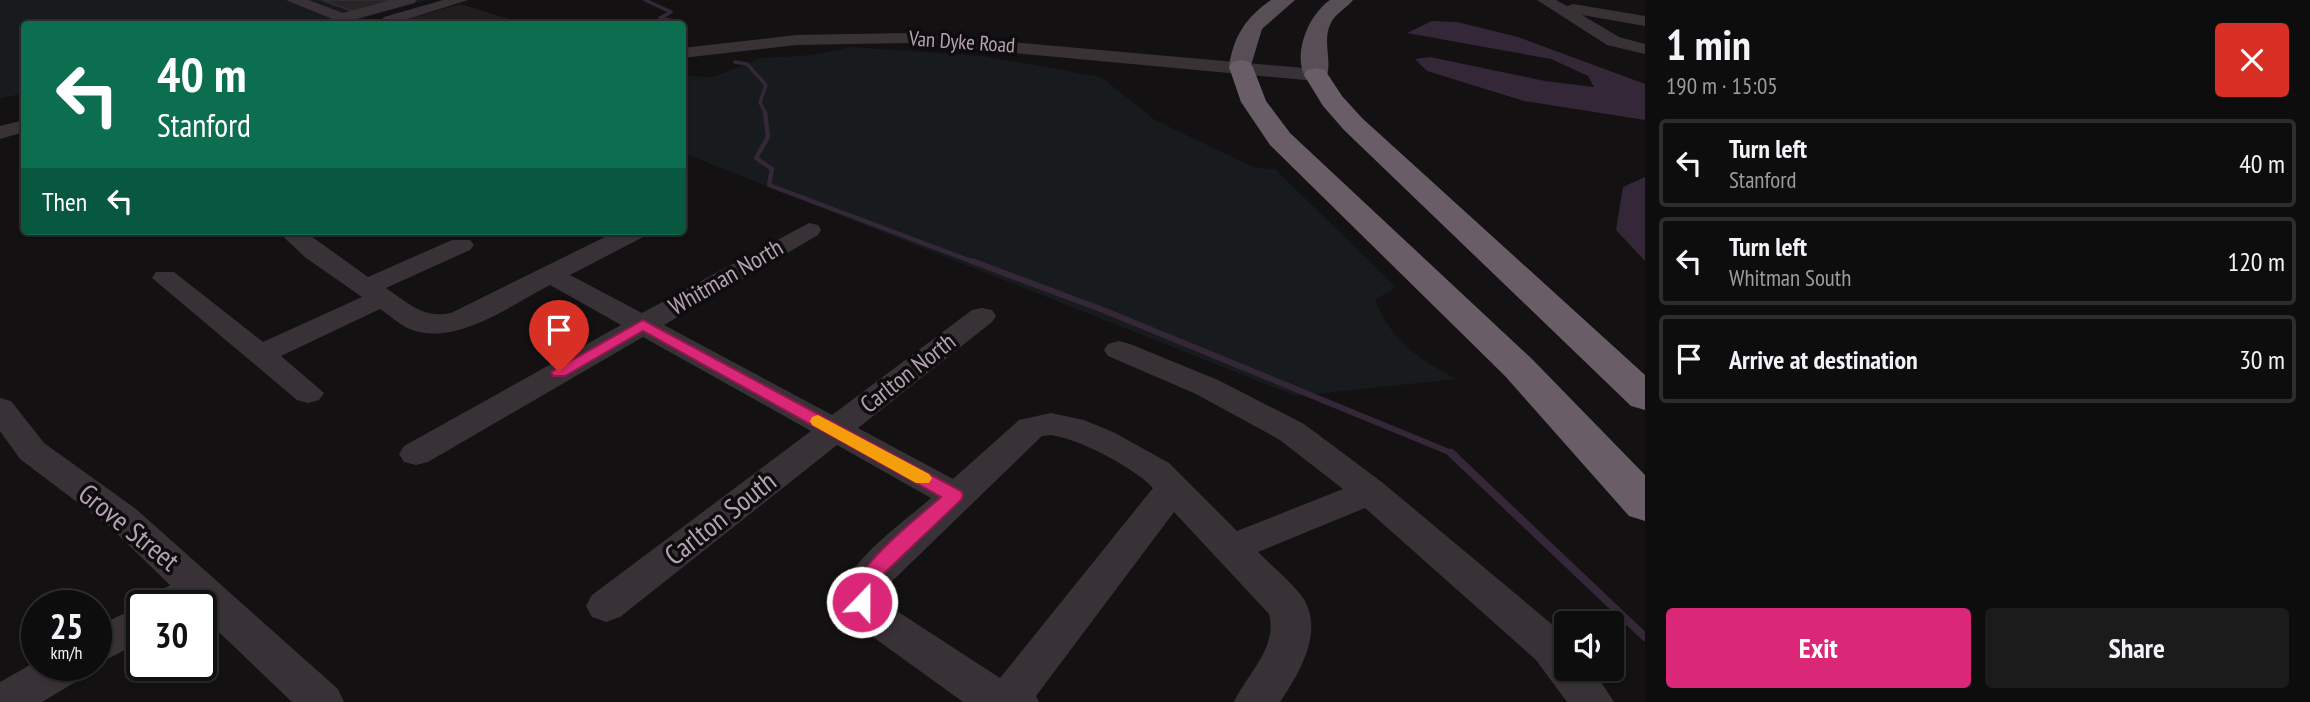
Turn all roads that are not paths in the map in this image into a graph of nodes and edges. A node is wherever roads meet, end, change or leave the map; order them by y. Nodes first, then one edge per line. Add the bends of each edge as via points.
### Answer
1 (294, 0) edge
2 (460, 0) edge
3 (1285, 0) edge
4 (1343, 0) edge
5 (1550, 3) edge
6 (393, 14) edge
7 (1645, 20) edge
8 (1645, 49) edge
9 (686, 53) edge
10 (1241, 67) junction
11 (1316, 75) junction
12 (21, 127) edge
13 (0, 133) edge
14 (21, 138) edge
15 (0, 142) edge
16 (809, 230) dead end
17 (294, 235) edge
18 (628, 235) edge
19 (461, 245) dead end
20 (551, 275) junction
21 (165, 278) dead end
22 (375, 292) junction
23 (982, 316) dead end
24 (643, 325) junction
25 (1119, 350) dead end
26 (260, 354) junction
27 (308, 394) dead end
28 (1645, 397) edge
29 (0, 408) edge
30 (835, 430) junction
31 (11, 442) edge
32 (416, 454) dead end
33 (1173, 488) junction
34 (1370, 492) junction
35 (954, 495) junction
36 (1645, 504) edge
37 (1231, 548) junction
38 (178, 590) edge
39 (606, 606) dead end
40 (217, 622) edge
41 (1554, 652) edge
42 (40, 681) edge
43 (1576, 681) edge
44 (1263, 692) edge
45 (1013, 701) edge
46 (5, 702) edge
47 (322, 702) edge
48 (1592, 702) edge

1 - 6 street via 342,18
2 - 6 street
3 - 10 main road via 1246,35
4 - 11 main road via 1322,19 1312,36
5 - 7 street
5 - 8 street via 1613,41
9 - 10 street, Van Dyke Road via 796,40 907,38
10 - 11 street, Van Dyke Road
10 - 36 highway via 1254,102 1280,139 1519,369
11 - 28 highway via 1353,124
12 - 13 street
14 - 15 street
16 - 24 street, Whitman North
17 - 22 street
18 - 20 street
19 - 22 street
20 - 22 street via 460,320 438,325 418,321
20 - 24 street
21 - 26 street
22 - 26 street
23 - 30 street, Carlton North
24 - 30 street
24 - 32 street, Whitman North
25 - 34 street via 1207,387 1292,432
26 - 27 street
29 - 31 street, Grove Street
30 - 35 street
30 - 39 street, Carlton South
31 - 38 street, Grove Street via 32,451 123,518
33 - 35 street via 1129,453 1072,428 1051,424 1031,428
33 - 37 street
33 - 45 street
34 - 37 street
34 - 41 street
35 - 45 street via 870,575 862,602 869,613 981,691
37 - 44 street via 1290,615 1291,640
40 - 47 street, Grove Street
42 - 46 street
43 - 48 street

